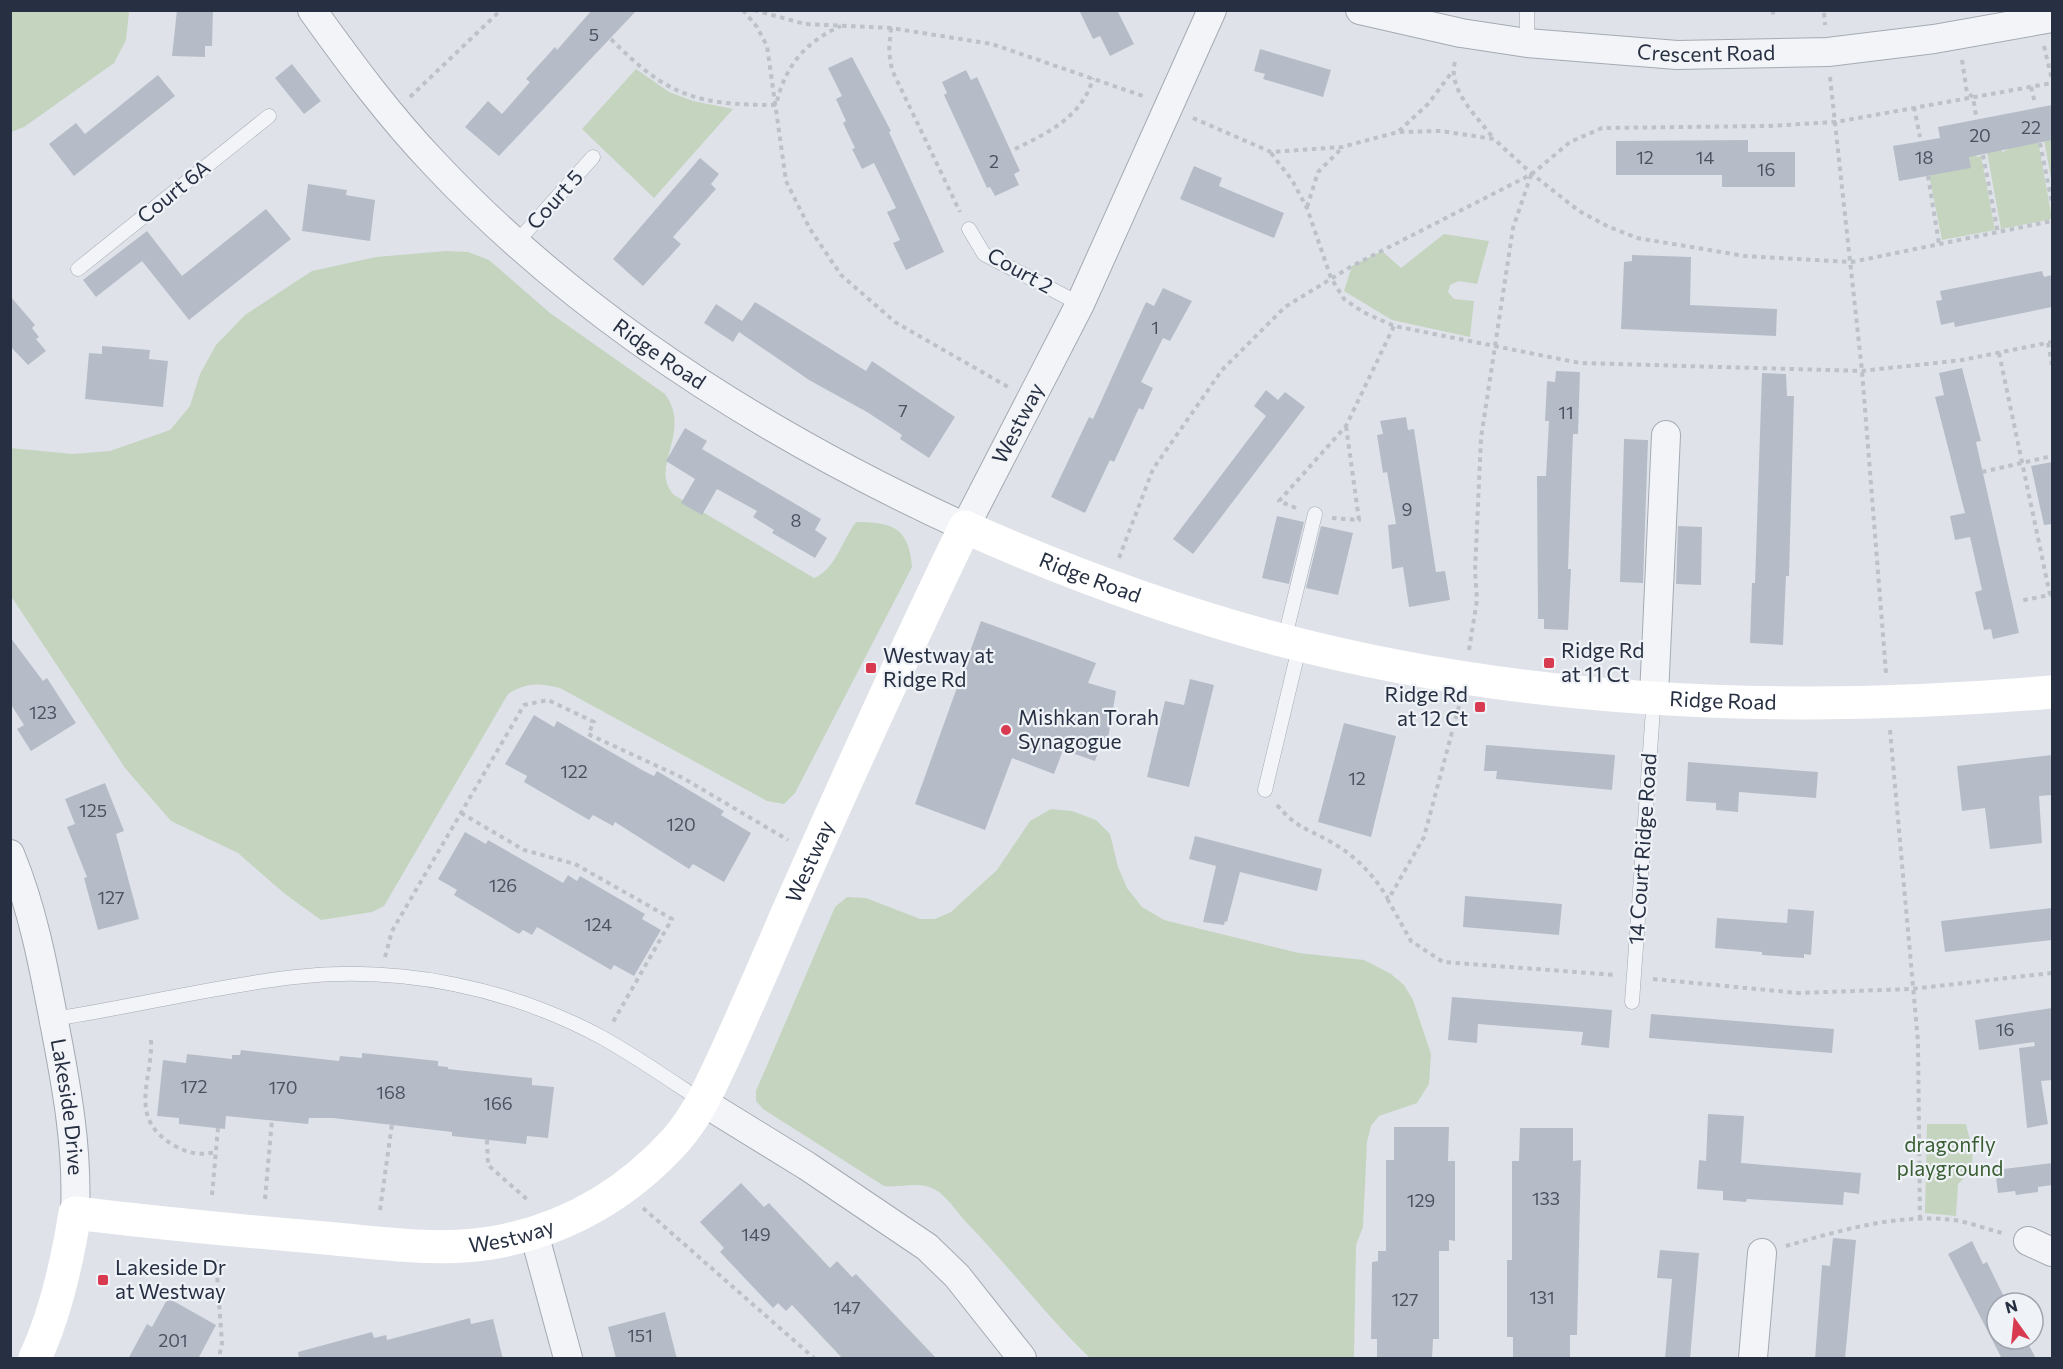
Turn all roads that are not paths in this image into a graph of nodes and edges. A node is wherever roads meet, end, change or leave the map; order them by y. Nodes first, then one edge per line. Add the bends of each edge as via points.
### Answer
1 (312, 10) edge
2 (1212, 10) edge
3 (1360, 10) edge
4 (1527, 10) edge
5 (2046, 20) edge
6 (1527, 43) junction
7 (269, 116) dead end
8 (593, 157) dead end
9 (969, 229) road end
10 (516, 243) junction
11 (78, 269) dead end
12 (1080, 304) junction
13 (1666, 435) dead end
14 (1315, 514) road end
15 (965, 526) junction
16 (1292, 642) junction
17 (2052, 693) edge
18 (1654, 696) junction
19 (1265, 790) road end
20 (10, 854) edge
21 (1632, 1002) dead end
22 (54, 1019) junction
23 (703, 1102) junction
24 (75, 1213) junction
25 (532, 1217) junction
26 (1762, 1253) road end
27 (35, 1359) edge
28 (568, 1359) edge
29 (1022, 1359) edge
30 (1753, 1359) edge

1 - 10 street, Ridge Road via 434,163
2 - 12 street, Westway
3 - 6 street, Crescent Road
4 - 6 lane
5 - 6 street, Crescent Road via 1828,52 1677,55
7 - 11 lane, Court 6A
8 - 10 lane, Court 5
9 - 12 lane, Court 2 via 984,254
10 - 15 street, Ridge Road via 603,314 743,409 852,471
12 - 15 street, Westway
13 - 18 street
14 - 16 lane
15 - 16 street, Ridge Road via 1108,587
15 - 23 street, Westway via 858,749
16 - 18 street, Ridge Road via 1464,676
16 - 19 lane
17 - 18 street, Ridge Road via 1888,701
18 - 21 lane, 14 Court Ridge Road
20 - 22 street, Lakeside Drive via 41,954
22 - 23 lane via 324,974 434,980 530,1006 603,1038
22 - 24 street, Lakeside Drive via 74,1143
23 - 25 street, Westway via 676,1139 622,1190 594,1208
23 - 29 street via 927,1247 957,1276
24 - 25 street, Westway via 424,1246 471,1246
24 - 27 street, Lakeside Drive via 54,1308
25 - 28 street
26 - 30 street

